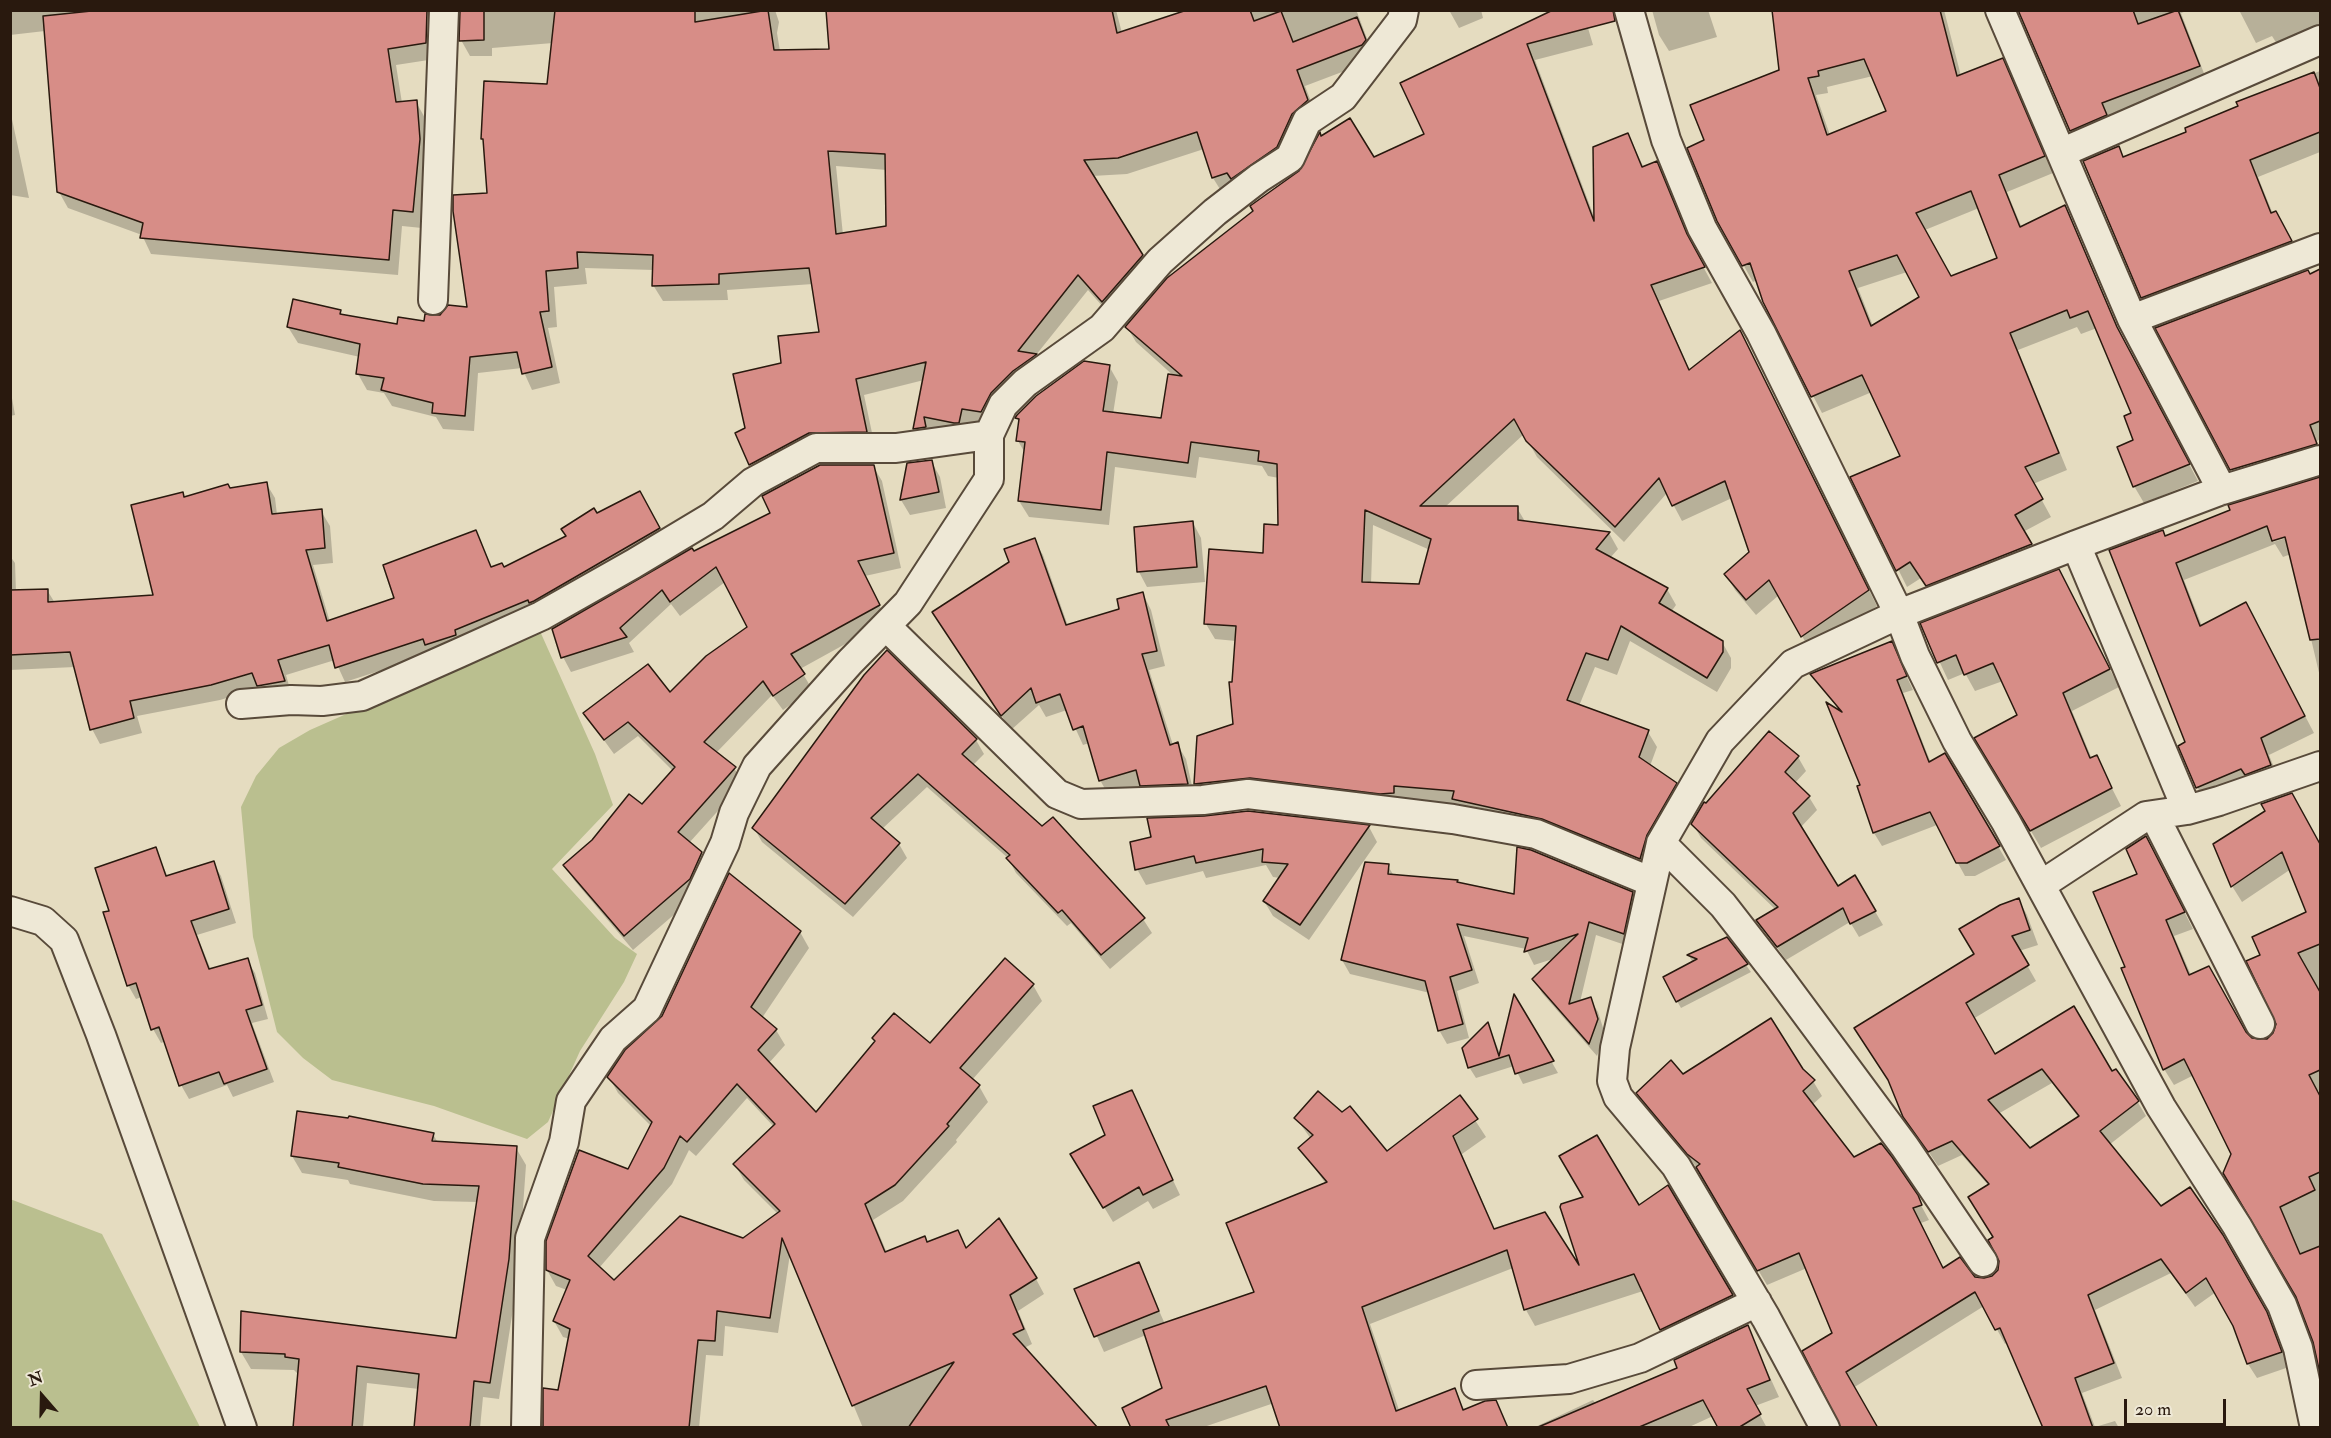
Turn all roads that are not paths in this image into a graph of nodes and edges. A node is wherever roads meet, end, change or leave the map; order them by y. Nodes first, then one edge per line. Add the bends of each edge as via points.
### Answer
1 (444, 10) edge
2 (1404, 10) edge
3 (1629, 10) edge
4 (2000, 10) edge
5 (2320, 40) edge
6 (2063, 153) junction
7 (2320, 248) edge
8 (434, 300) dead end
9 (2132, 319) junction
10 (989, 435) junction
11 (2320, 460) edge
12 (2222, 490) junction
13 (2076, 545) junction
14 (1899, 614) junction
15 (887, 627) junction
16 (241, 704) dead end
17 (2320, 766) edge
18 (2187, 810) junction
19 (2154, 814) junction
20 (1661, 843) junction
21 (1652, 882) junction
22 (2041, 885) junction
23 (10, 912) edge
24 (2260, 1024) dead end
25 (1983, 1262) dead end
26 (1757, 1302) junction
27 (1476, 1385) dead end
28 (242, 1428) edge
29 (526, 1428) edge
30 (1825, 1428) edge
31 (2315, 1428) edge

1 - 8 street
2 - 10 street via 1402,20 1343,97 1307,121 1290,158 1250,185 1160,261 1102,328 1025,383 1003,405
3 - 14 street via 1666,140 1702,228 1761,333
4 - 6 street
5 - 6 street
6 - 9 street
7 - 9 street
9 - 12 street
10 - 15 street via 989,479 908,603
10 - 16 street via 896,448 816,448 753,482 713,516 633,564 541,616 459,653 362,696
11 - 12 street
12 - 13 street
13 - 14 street
13 - 18 street
14 - 20 street via 1793,664 1720,741
14 - 22 street via 1957,741
15 - 21 street via 1057,794 1081,804 1203,800 1248,794 1453,819 1536,834
15 - 29 street via 850,662 757,766 647,1009 613,1039 571,1101 564,1142 530,1238
17 - 18 street
18 - 19 street
19 - 22 street
19 - 24 street
20 - 21 street
20 - 25 street via 1723,905 1765,959 1905,1147
21 - 26 street via 1615,1048 1612,1081 1618,1097 1676,1166
22 - 31 street via 2162,1107 2282,1305 2298,1348
23 - 28 street via 43,921 64,940
26 - 27 street via 1640,1358 1569,1379
26 - 30 street

